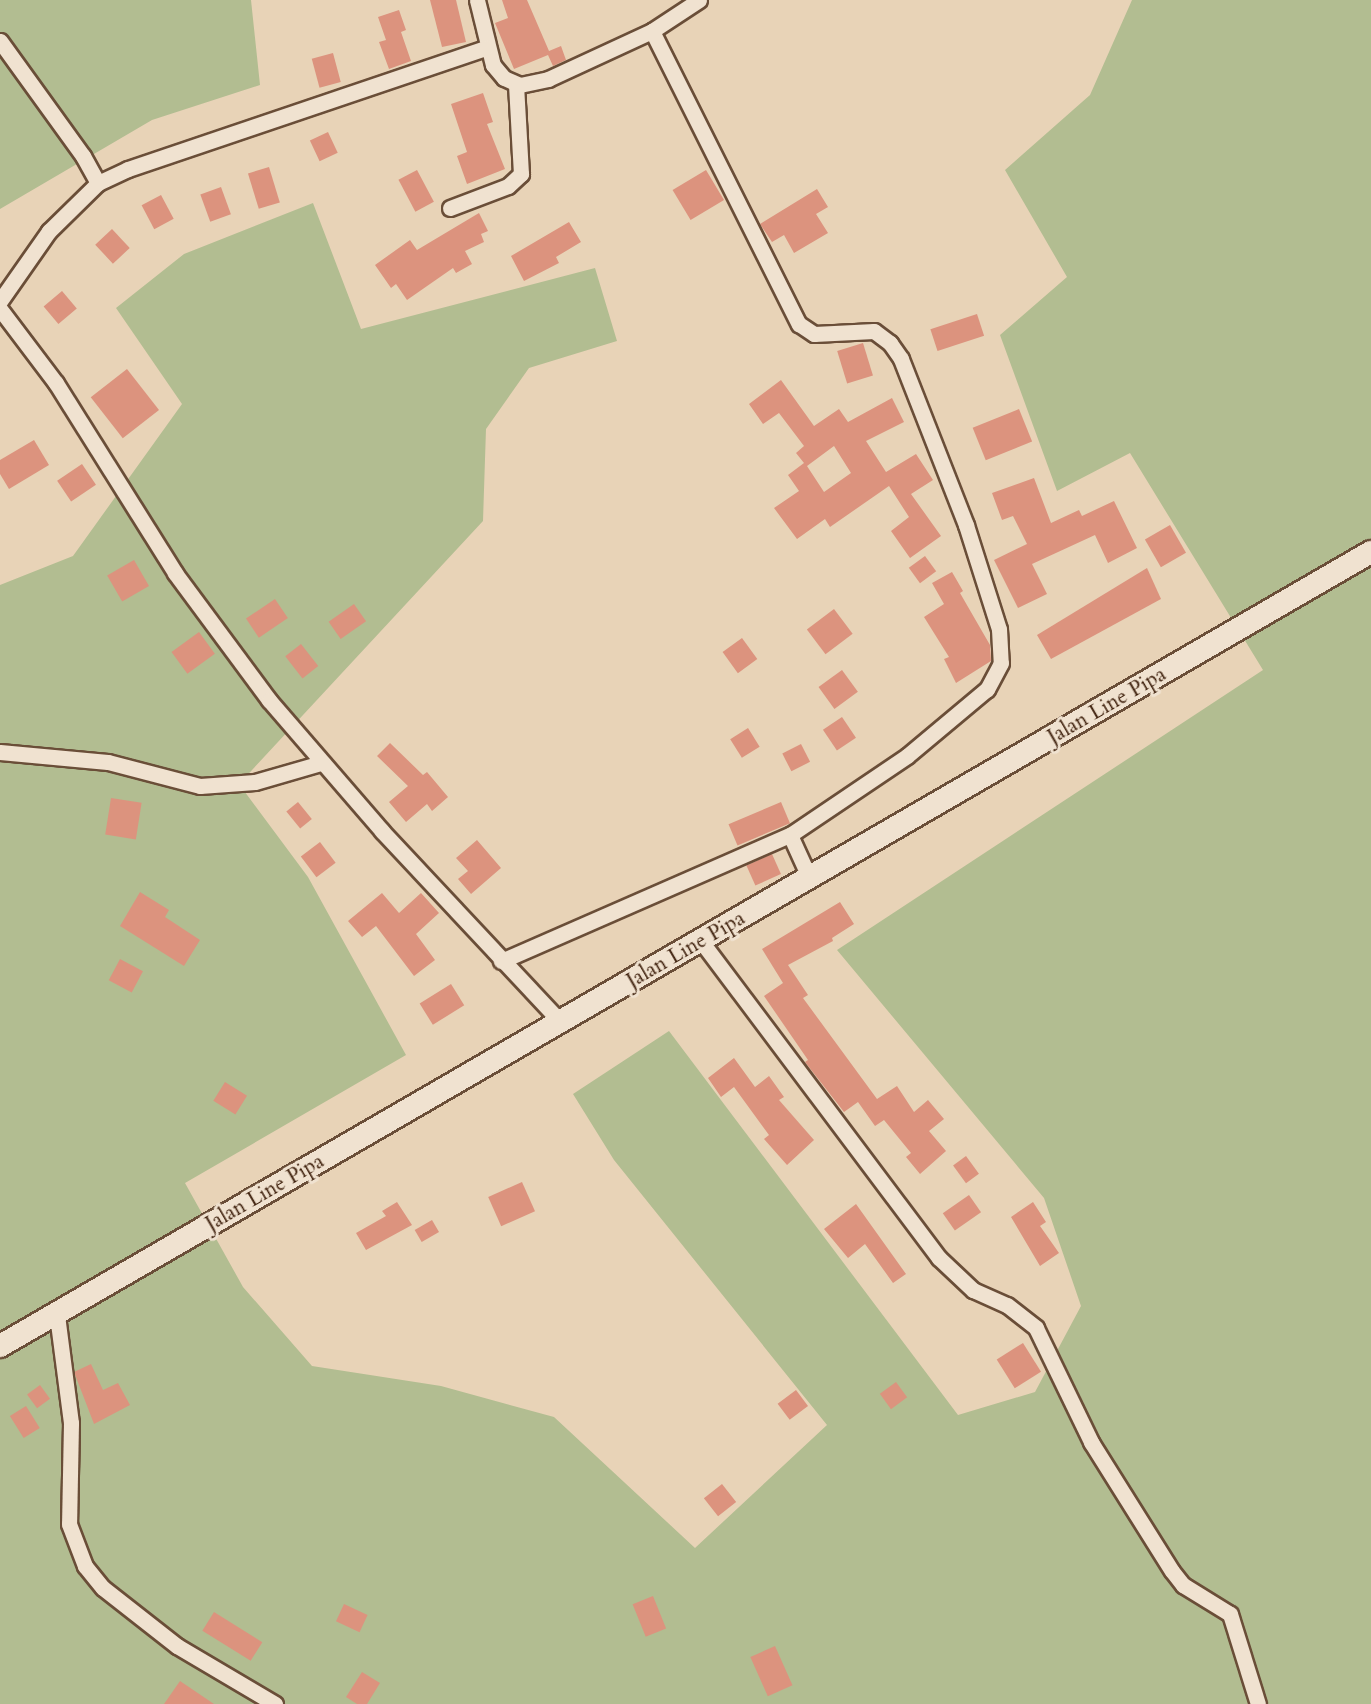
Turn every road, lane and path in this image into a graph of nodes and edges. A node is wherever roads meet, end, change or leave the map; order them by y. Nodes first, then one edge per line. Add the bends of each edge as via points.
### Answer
1 (477, 0) edge
2 (699, 0) edge
3 (652, 31) junction
4 (0, 41) edge
5 (486, 48) junction
6 (516, 84) junction
7 (98, 183) junction
8 (450, 208) dead end
9 (0, 301) edge
10 (0, 309) edge
11 (1371, 552) edge
12 (0, 752) edge
13 (321, 763) junction
14 (790, 835) junction
15 (810, 879) junction
16 (701, 941) junction
17 (501, 961) junction
18 (560, 1021) junction
19 (57, 1315) junction
20 (0, 1346) edge
21 (275, 1704) edge
22 (1258, 1704) edge

1 - 5 street
2 - 3 street
3 - 6 street via 548,79 532,85
3 - 14 street via 799,324 814,334 874,331 890,343 900,358 966,525 999,629 1001,663 987,690 898,763
4 - 7 street
5 - 6 street via 496,71
5 - 7 street via 128,169
6 - 8 street via 524,162 521,174 508,186
7 - 9 street via 49,231
10 - 13 street via 56,383 201,611
11 - 15 main road, Jalan Line Pipa
12 - 13 street via 108,762 200,786 255,783
13 - 17 street
14 - 15 street
14 - 17 street
15 - 16 main road, Jalan Line Pipa
16 - 18 main road, Jalan Line Pipa
16 - 22 street via 945,1265 973,1290 1007,1305 1036,1328 1091,1442 1172,1571 1183,1585 1230,1614
17 - 18 street
18 - 19 main road, Jalan Line Pipa
19 - 20 main road, Jalan Line Pipa
19 - 21 street via 71,1424 69,1524 86,1566 103,1588 177,1646

